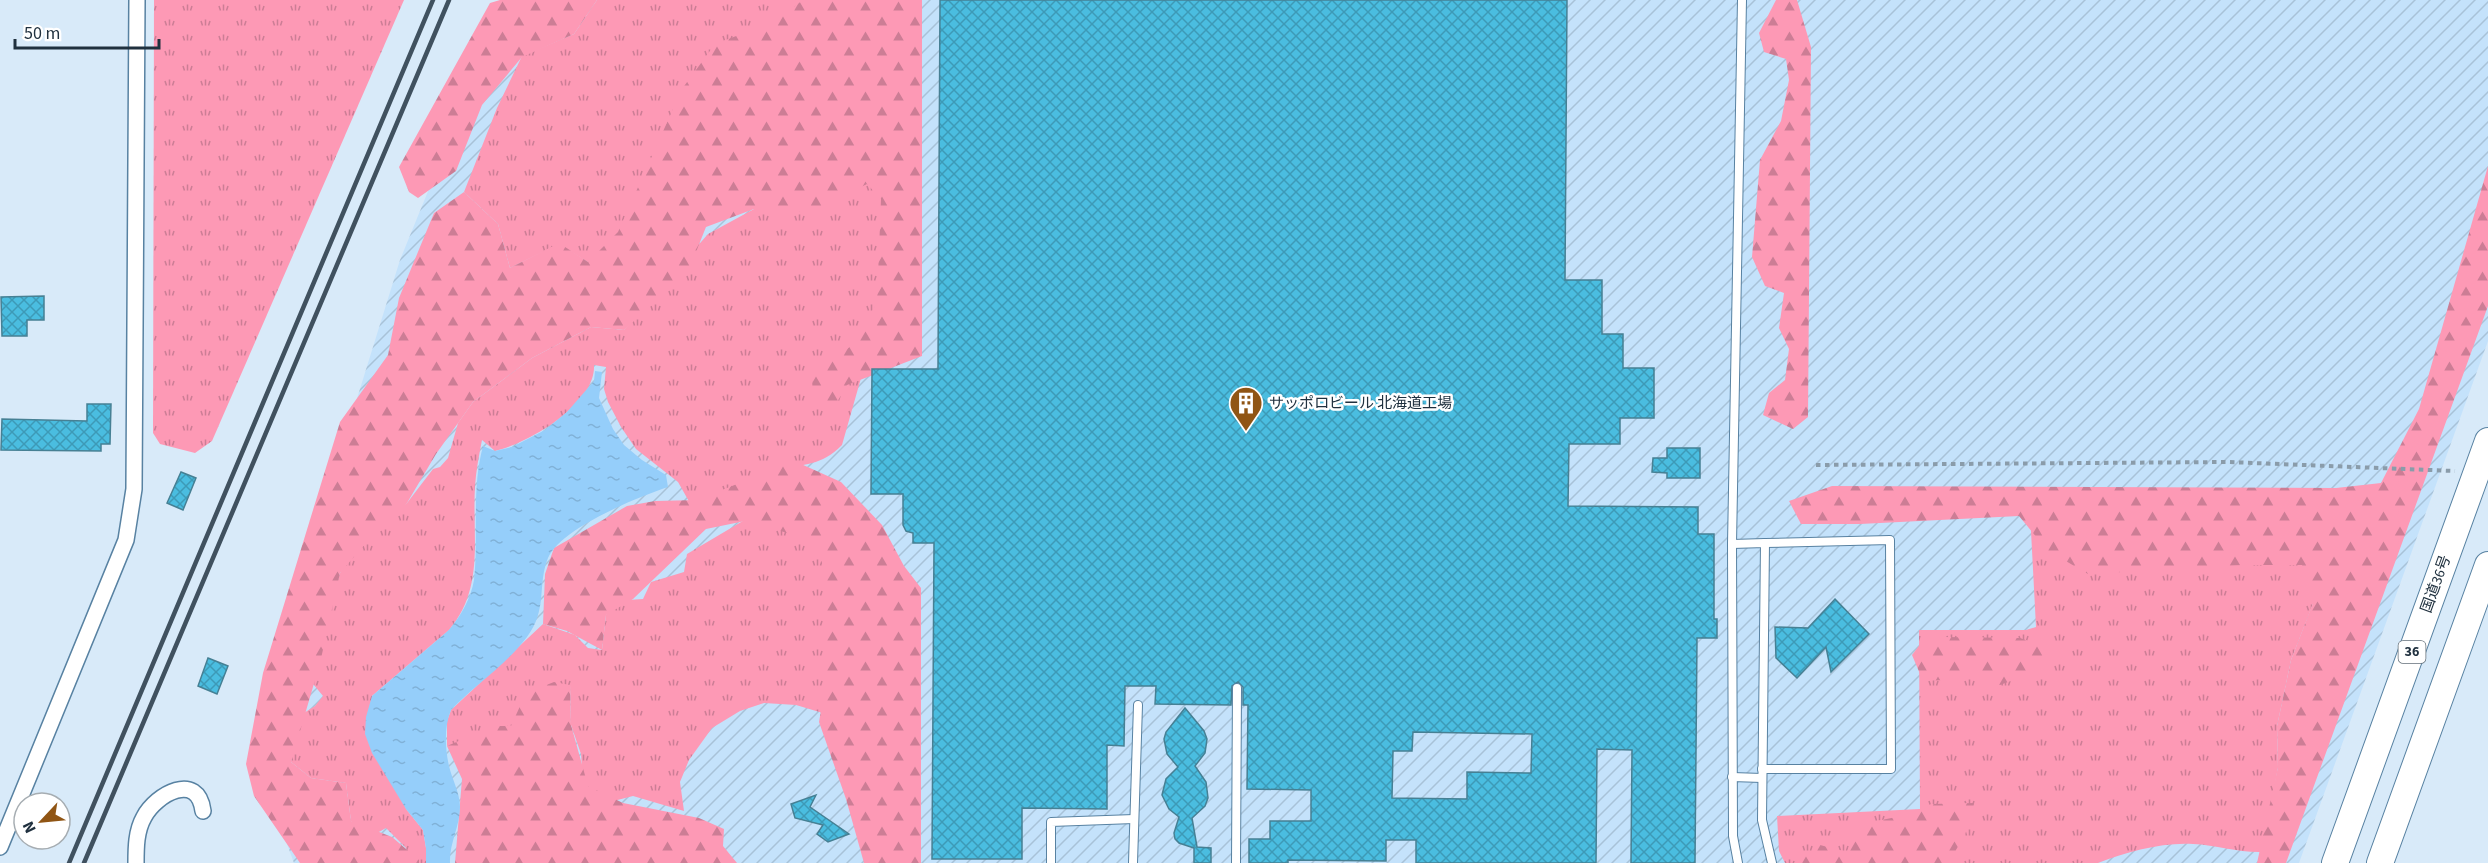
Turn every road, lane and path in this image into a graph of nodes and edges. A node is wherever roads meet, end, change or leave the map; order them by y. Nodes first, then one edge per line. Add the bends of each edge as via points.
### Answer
1 (136, 0) edge
2 (1742, 0) edge
3 (2488, 441) edge
4 (1816, 465) dead end
5 (2477, 472) junction
6 (1765, 543) junction
7 (1732, 544) junction
8 (2488, 565) edge
9 (1237, 688) dead end
10 (1138, 705) dead end
11 (1762, 774) junction
12 (1732, 777) junction
13 (203, 812) dead end
14 (1134, 819) junction
15 (0, 847) edge
16 (136, 863) edge
17 (1051, 863) edge
18 (1133, 863) edge
19 (1236, 863) edge
20 (1738, 863) edge
21 (1772, 863) edge
22 (2335, 863) edge
23 (2380, 863) edge

1 - 15 street via 134,489 126,540
2 - 7 lane
3 - 5 highway, 国道36号 / 36
4 - 5 path via 2228,462
5 - 22 highway, 国道36号 / 36
6 - 7 lane
6 - 11 lane
6 - 11 lane via 1890,540 1891,769
7 - 12 lane
8 - 23 highway
9 - 19 lane
10 - 14 lane
11 - 12 lane
11 - 21 lane via 1762,820
12 - 20 lane via 1733,836
13 - 16 street via 196,794 186,789 161,797 151,806 138,832
14 - 17 lane via 1051,822
14 - 18 lane

